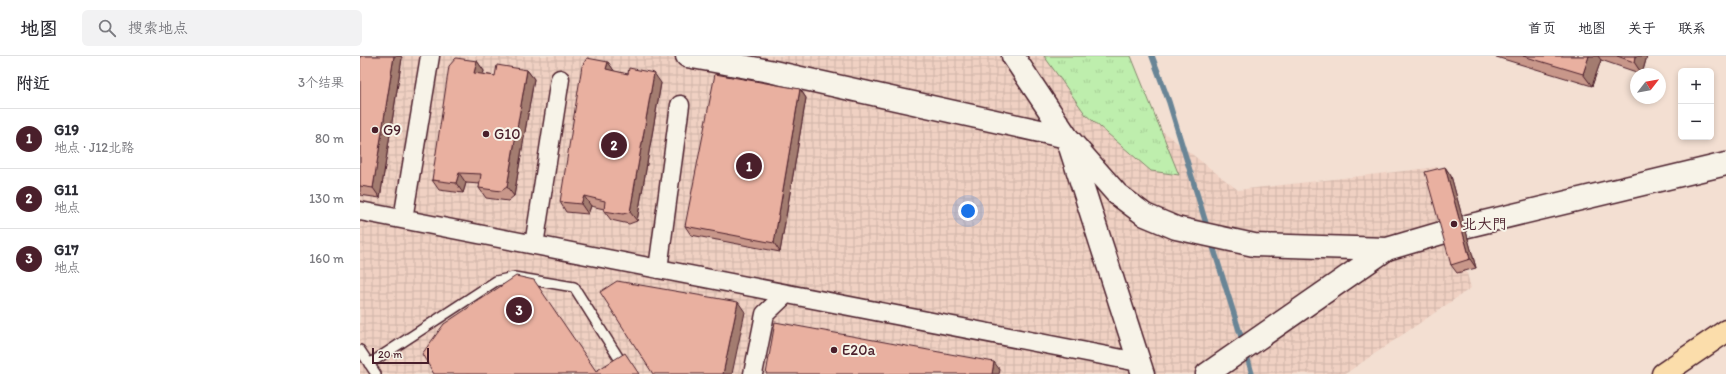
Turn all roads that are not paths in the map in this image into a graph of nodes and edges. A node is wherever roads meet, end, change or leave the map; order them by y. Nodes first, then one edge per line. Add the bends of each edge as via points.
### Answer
1 (430, 56) edge
2 (687, 56) edge
3 (1013, 56) edge
4 (771, 63) edge
5 (560, 78) dead end
6 (680, 105) dead end
7 (1067, 137) junction
8 (1726, 164) edge
9 (360, 211) edge
10 (403, 219) junction
11 (534, 245) junction
12 (1387, 249) junction
13 (658, 269) junction
14 (786, 294) junction
15 (1726, 331) edge
16 (360, 350) edge
17 (620, 360) edge
18 (369, 364) junction
19 (1140, 368) edge
20 (376, 374) edge
21 (752, 374) edge
22 (1207, 374) edge
23 (1663, 374) edge

1 - 10 street
2 - 4 street
3 - 7 street
4 - 7 street
5 - 11 street
6 - 13 street
7 - 12 street via 1117,194 1145,215 1176,228 1254,245
7 - 19 street
8 - 12 street via 1455,229
9 - 10 street
10 - 11 street
11 - 13 street
12 - 22 street
13 - 14 street
14 - 19 street
14 - 21 street via 765,314
15 - 23 highway
16 - 18 lane
17 - 18 lane via 574,287 514,277 496,281
18 - 20 lane

